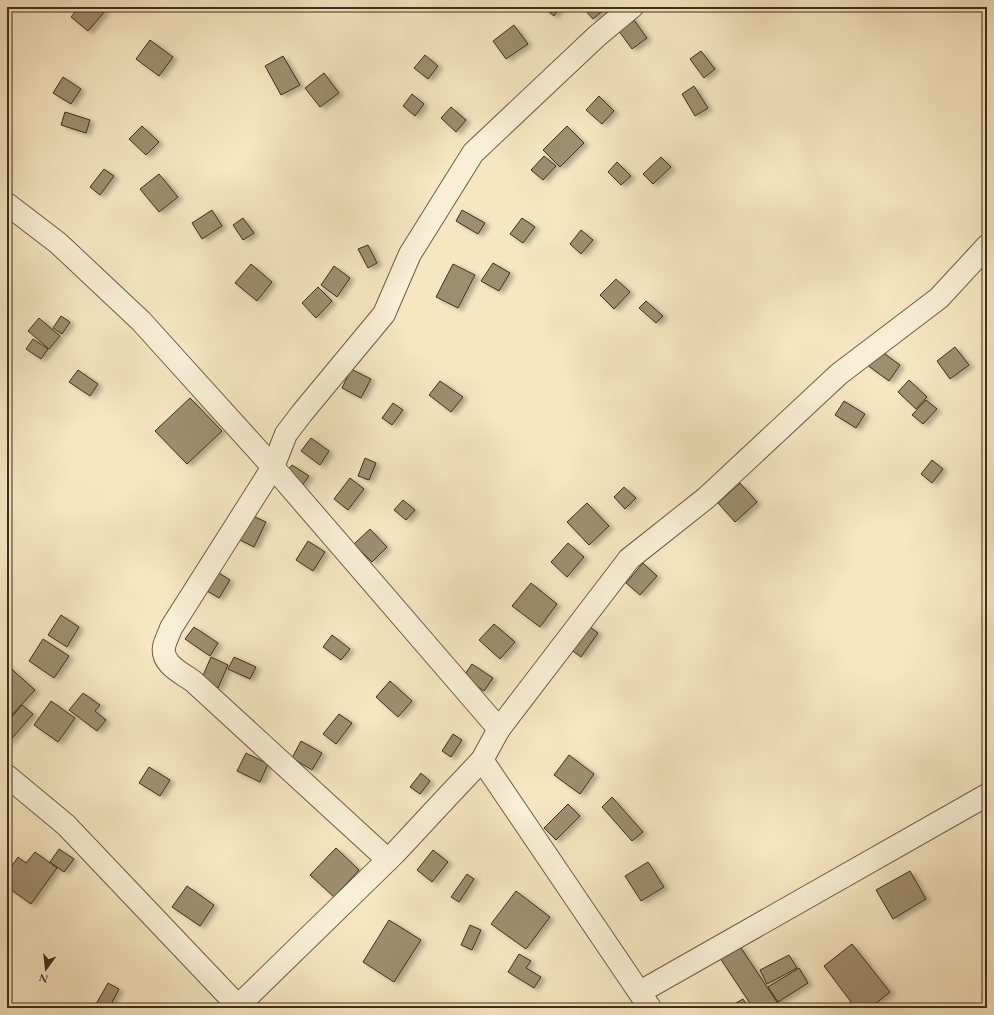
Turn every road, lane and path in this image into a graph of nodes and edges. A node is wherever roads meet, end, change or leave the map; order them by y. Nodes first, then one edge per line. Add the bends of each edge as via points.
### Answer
1 (632, 7) edge
2 (7, 204) edge
3 (987, 246) edge
4 (273, 468) junction
5 (499, 729) junction
6 (482, 760) junction
7 (7, 776) edge
8 (987, 795) edge
9 (388, 860) junction
10 (645, 1000) edge
11 (237, 1007) edge

1 - 4 street via 597,36 473,153 410,254 384,314 286,434
2 - 4 street via 58,243 141,321
3 - 5 street via 939,298 839,374 706,498 629,559
4 - 5 street
4 - 9 street via 171,628 164,646 164,656 170,665 194,682
5 - 6 street
6 - 9 street
6 - 10 street
7 - 11 street via 66,825
8 - 10 street
9 - 11 street

